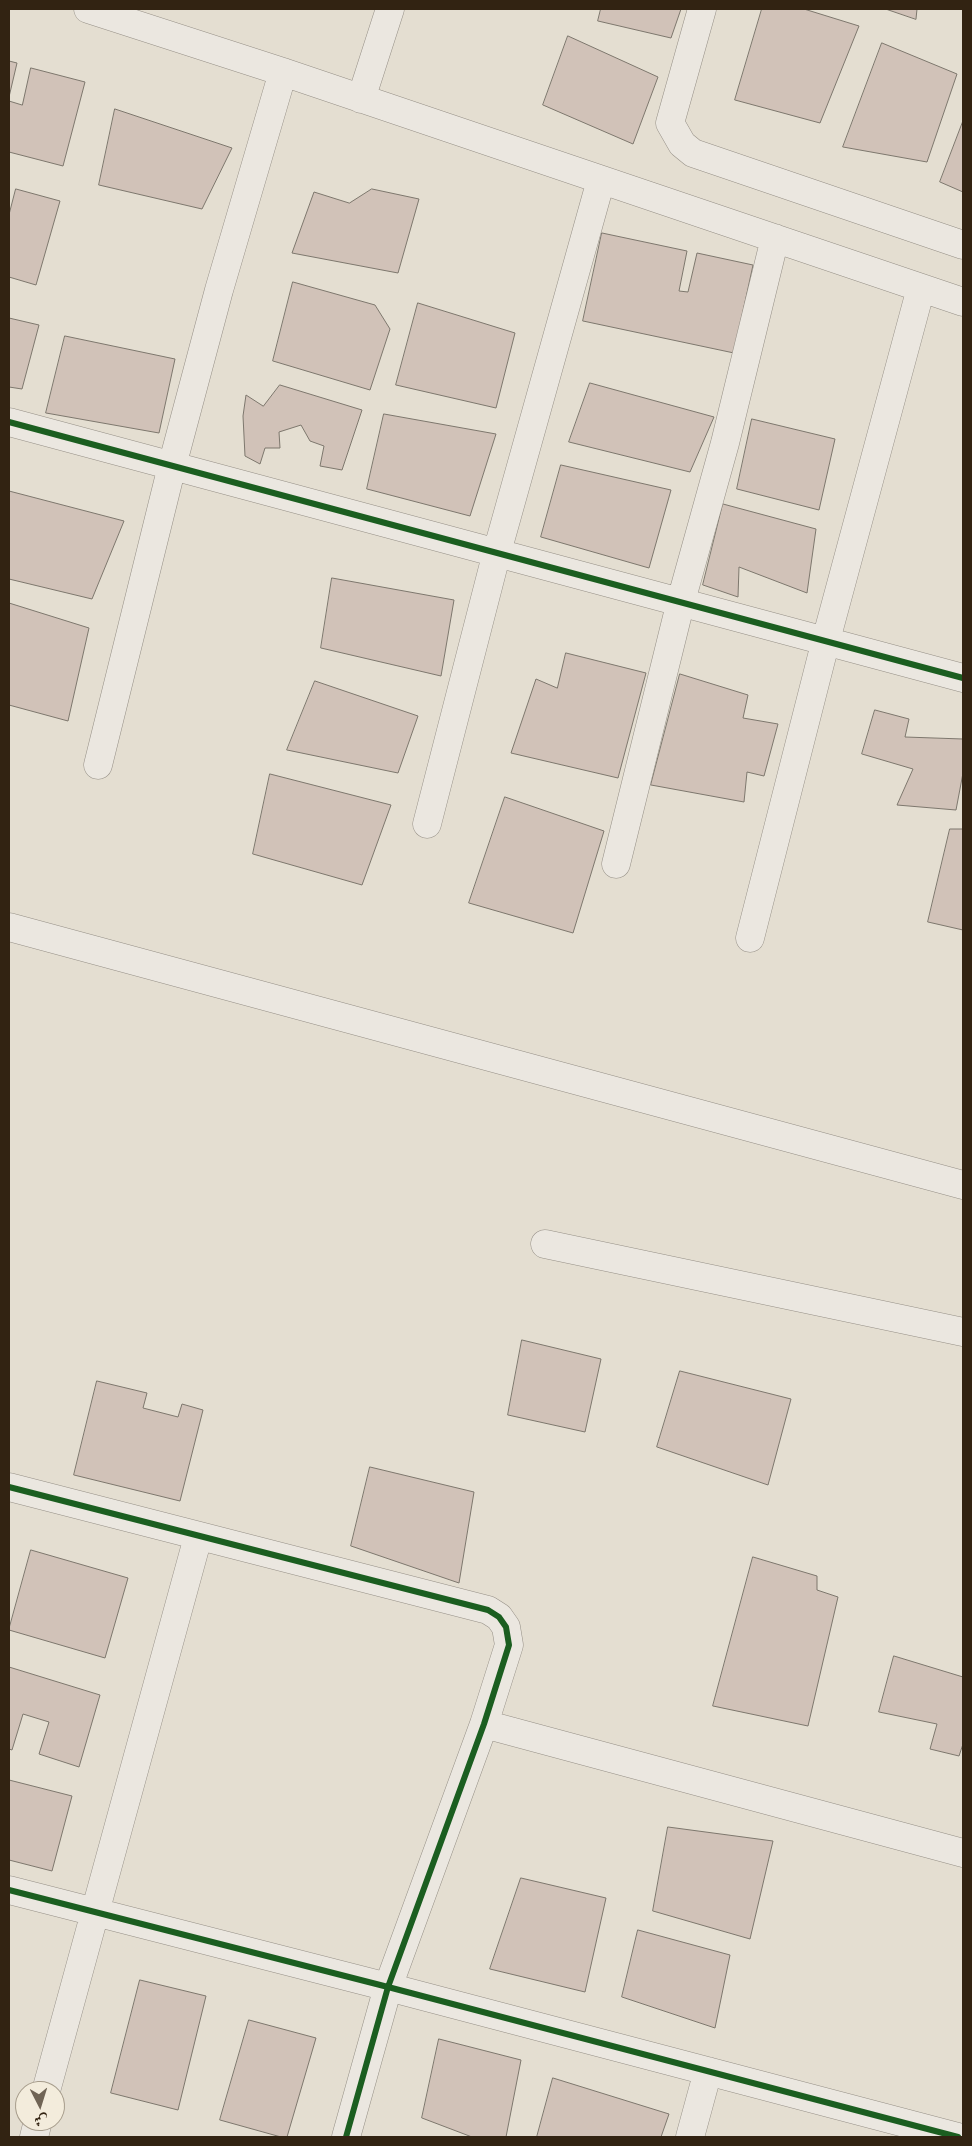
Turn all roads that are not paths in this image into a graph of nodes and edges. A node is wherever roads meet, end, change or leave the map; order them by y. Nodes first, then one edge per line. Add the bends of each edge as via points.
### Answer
1 (88, 9) edge
2 (390, 9) edge
3 (702, 9) edge
4 (283, 72) junction
5 (361, 99) junction
6 (601, 180) junction
7 (775, 238) junction
8 (963, 245) edge
9 (921, 288) junction
10 (963, 302) edge
11 (9, 422) edge
12 (172, 466) junction
13 (497, 552) junction
14 (681, 601) junction
15 (826, 640) junction
16 (963, 678) edge
17 (98, 765) dead end
18 (427, 824) dead end
19 (616, 864) dead end
20 (9, 927) edge
21 (750, 938) dead end
22 (963, 1185) edge
23 (545, 1244) dead end
24 (963, 1332) edge
25 (9, 1487) edge
26 (198, 1537) junction
27 (484, 1724) junction
28 (963, 1853) edge
29 (9, 1890) edge
30 (94, 1911) junction
31 (388, 1986) junction
32 (708, 2071) junction
33 (49, 2081) edge
34 (346, 2137) edge
35 (690, 2137) edge
36 (958, 2137) edge

1 - 4 street
2 - 5 street
3 - 8 street via 670,123 682,144 693,153
4 - 5 street
4 - 12 street
5 - 6 street
6 - 7 street
6 - 13 street
7 - 9 street
7 - 14 street via 725,442
9 - 10 street
9 - 15 street
11 - 12 street
12 - 13 street
12 - 17 street
13 - 14 street
13 - 18 street
14 - 15 street
14 - 19 street
15 - 16 street
15 - 21 street
20 - 22 street
23 - 24 street
25 - 26 street
26 - 27 street via 488,1610 499,1617 506,1627 509,1645
26 - 30 street
27 - 28 street
27 - 31 street
29 - 30 street
30 - 31 street
30 - 33 street
31 - 32 street
31 - 34 street
32 - 35 street
32 - 36 street

